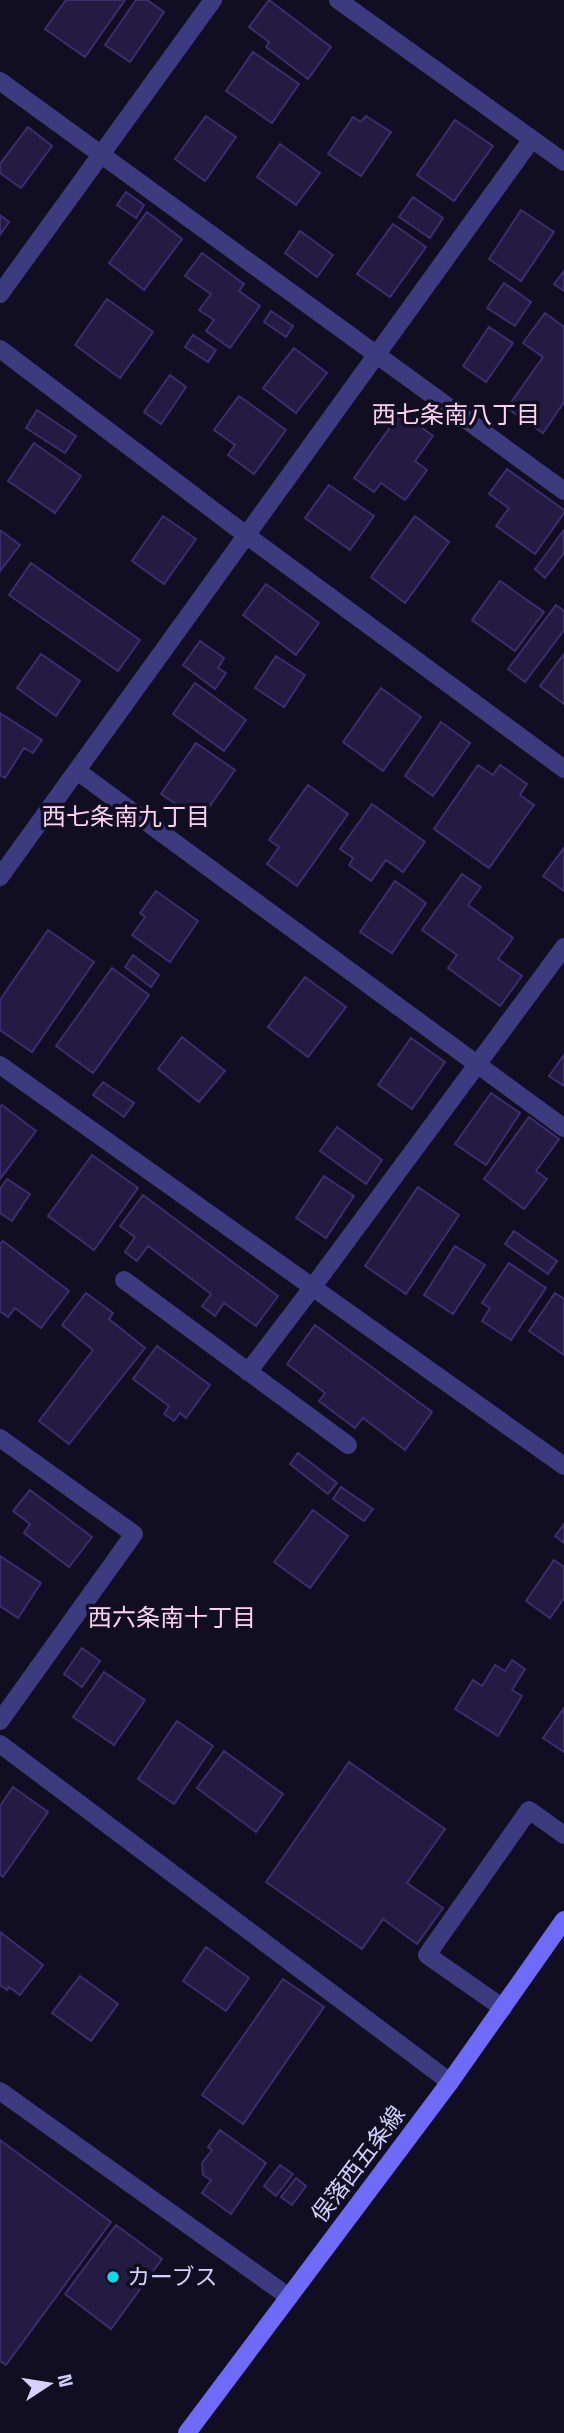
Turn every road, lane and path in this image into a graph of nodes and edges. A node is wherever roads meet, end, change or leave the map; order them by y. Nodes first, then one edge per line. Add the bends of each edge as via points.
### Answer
1 (213, 0) edge
2 (338, 0) edge
3 (0, 81) edge
4 (532, 139) junction
5 (101, 155) junction
6 (564, 162) edge
7 (0, 294) edge
8 (0, 349) edge
9 (377, 355) junction
10 (564, 491) edge
11 (246, 536) junction
12 (564, 769) edge
13 (76, 771) junction
14 (0, 877) edge
15 (564, 947) edge
16 (0, 1065) edge
17 (477, 1066) junction
18 (564, 1128) edge
19 (124, 1280) dead end
20 (312, 1288) junction
21 (248, 1372) junction
22 (0, 1437) edge
23 (348, 1445) dead end
24 (564, 1466) edge
25 (0, 1721) edge
26 (0, 1744) edge
27 (564, 1835) edge
28 (564, 1920) edge
29 (503, 2008) junction
30 (450, 2082) junction
31 (0, 2091) edge
32 (289, 2297) junction
33 (187, 2433) edge

1 - 5 street
2 - 4 street
3 - 5 street
4 - 6 street
4 - 9 street
5 - 7 street
5 - 9 street
8 - 11 street
9 - 10 street
9 - 11 street
11 - 12 street
11 - 13 street
13 - 14 street
13 - 17 street
15 - 17 street
16 - 20 street
17 - 18 street
17 - 20 street
19 - 21 street
20 - 21 street
20 - 24 street
21 - 23 street
22 - 25 street via 134,1534
26 - 30 street
27 - 29 street via 529,1810 427,1955
28 - 29 main road, 俣落西五条線
29 - 30 main road, 俣落西五条線
30 - 32 main road, 俣落西五条線
31 - 32 street
32 - 33 main road, 俣落西五条線

